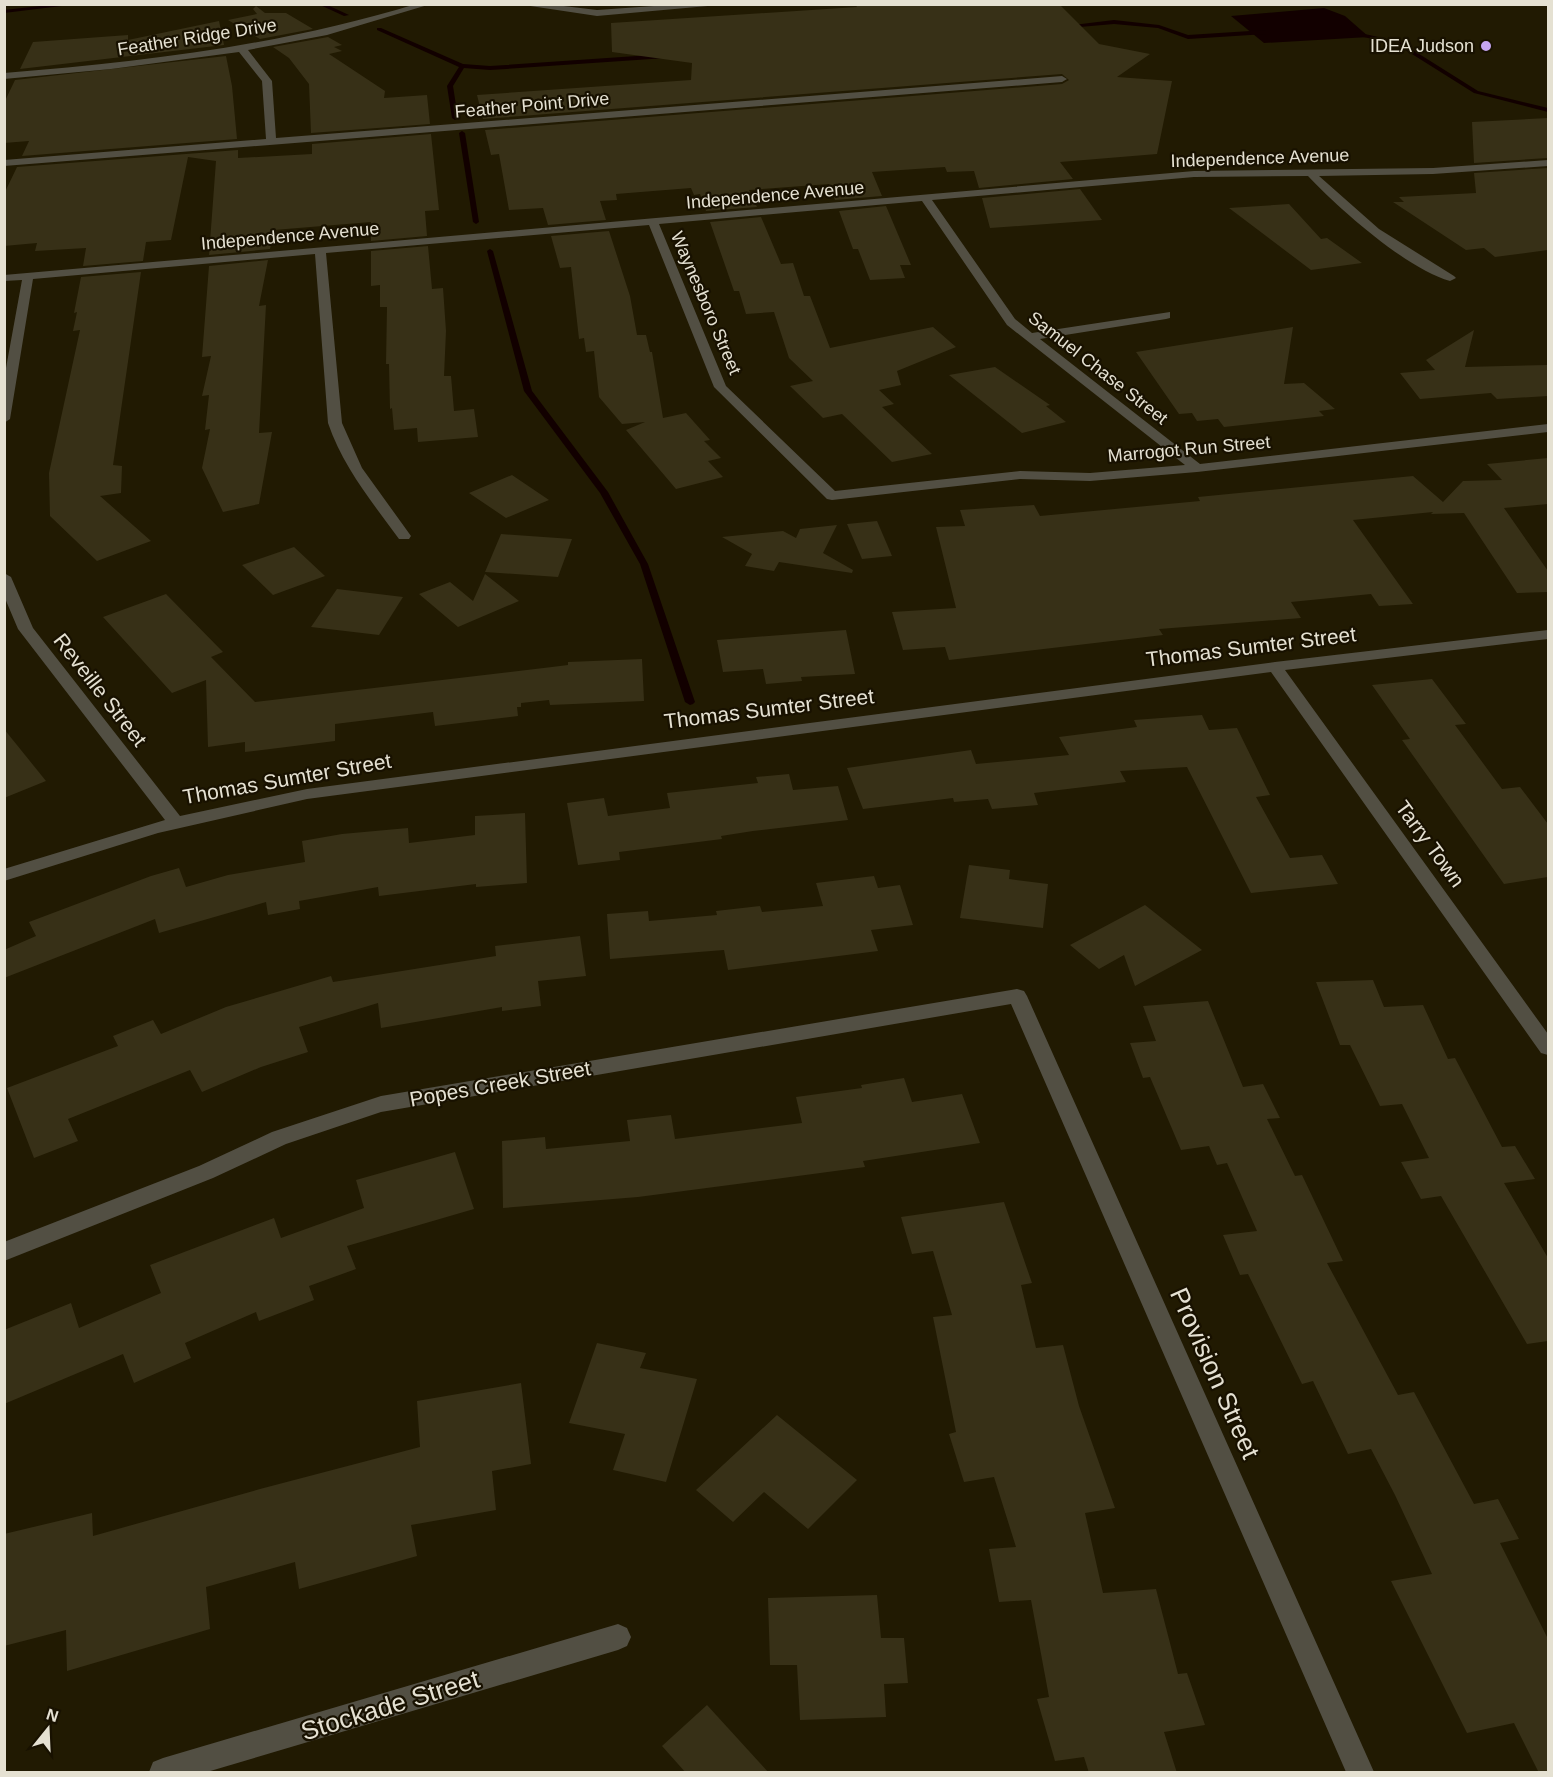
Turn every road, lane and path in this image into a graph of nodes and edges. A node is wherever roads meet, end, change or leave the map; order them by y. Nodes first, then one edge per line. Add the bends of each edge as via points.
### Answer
1 (427, 4) edge
2 (521, 4) edge
3 (726, 4) edge
4 (242, 48) junction
5 (4, 76) edge
6 (1062, 79) dead end
7 (271, 142) junction
8 (4, 163) edge
9 (1548, 163) edge
10 (1309, 171) junction
11 (925, 198) junction
12 (653, 222) junction
13 (320, 250) junction
14 (28, 276) junction
15 (4, 278) edge
16 (1450, 278) dead end
17 (1166, 315) dead end
18 (1029, 337) junction
19 (4, 419) edge
20 (1548, 428) edge
21 (1197, 468) junction
22 (832, 496) joint
23 (404, 536) dead end
24 (4, 577) edge
25 (1548, 634) edge
26 (1275, 667) junction
27 (175, 822) junction
28 (4, 875) edge
29 (1017, 996) joint
30 (1548, 1048) edge
31 (4, 1252) edge
32 (618, 1637) dead end
33 (162, 1773) edge
34 (1360, 1773) edge

1 - 4 street, Feather Ridge Drive via 365,23
2 - 3 street via 597,13
4 - 5 street, Feather Ridge Drive via 136,64
4 - 7 street via 267,81
6 - 7 street, Feather Point Drive
7 - 8 street, Feather Point Drive
9 - 10 street, Independence Avenue via 1433,171
10 - 11 street, Independence Avenue via 1194,174
10 - 16 street via 1341,205 1376,233
11 - 12 street, Independence Avenue
11 - 18 street, Samuel Chase Street via 1011,322
12 - 13 street, Independence Avenue
12 - 22 street, Waynesboro Street via 720,387
13 - 14 street, Independence Avenue
13 - 23 street via 335,423 340,442 350,463
14 - 15 street, Independence Avenue
14 - 19 street
17 - 18 street
18 - 21 street, Samuel Chase Street
20 - 21 street, Marrogot Run Street
21 - 22 street, Marrogot Run Street via 1090,477 1020,476
24 - 27 street, Reveille Street via 26,629
25 - 26 street, Thomas Sumter Street
26 - 27 street, Thomas Sumter Street via 441,775 307,794
26 - 30 street, Tarry Town
27 - 28 street, Thomas Sumter Street
29 - 31 street, Popes Creek Street via 381,1104 279,1138 206,1172
29 - 34 street, Provision Street
32 - 33 street, Stockade Street

